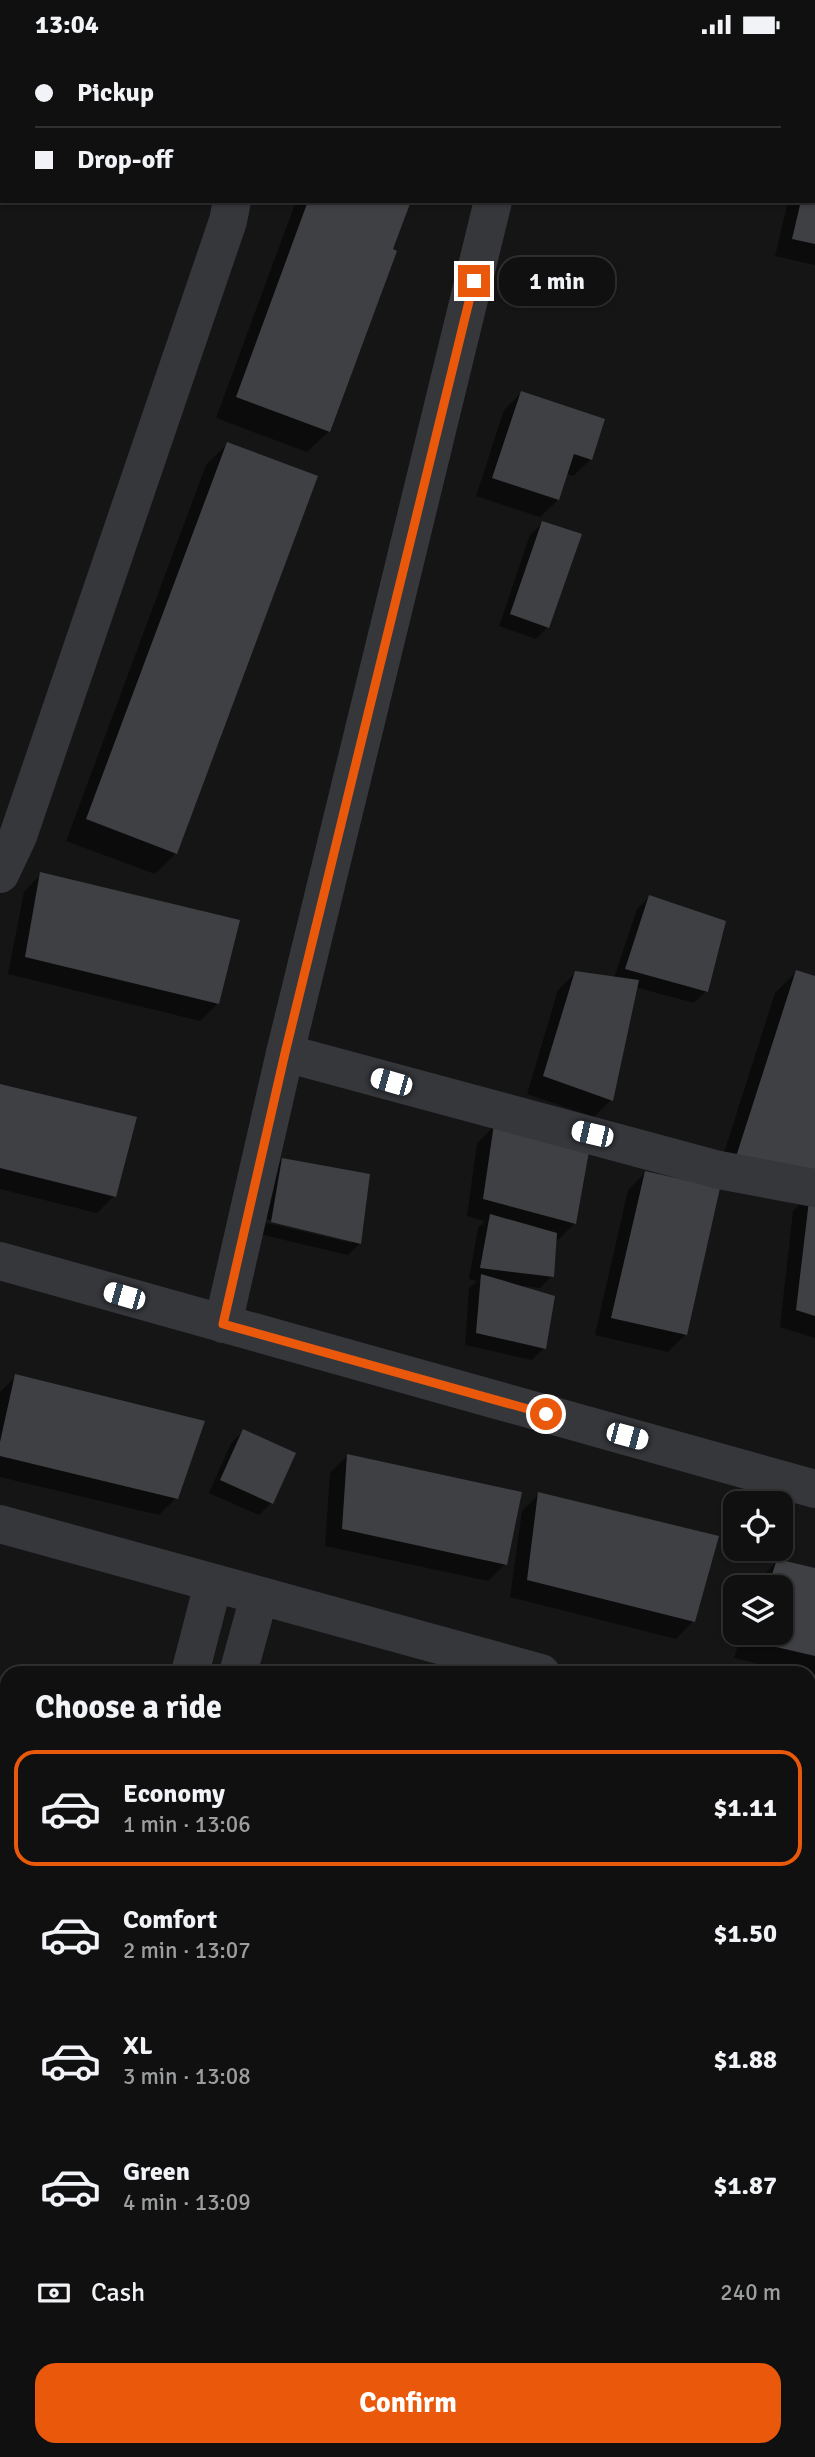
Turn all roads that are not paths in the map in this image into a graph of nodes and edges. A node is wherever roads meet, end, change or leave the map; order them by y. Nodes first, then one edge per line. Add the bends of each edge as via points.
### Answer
1 (231, 203) edge
2 (493, 203) edge
3 (0, 874) edge
4 (285, 1053) junction
5 (815, 1188) edge
6 (0, 1261) edge
7 (223, 1324) junction
8 (815, 1489) edge
9 (0, 1524) edge
10 (214, 1584) junction
11 (259, 1597) junction
12 (192, 1666) edge
13 (240, 1666) edge
14 (515, 1666) edge

1 - 3 street via 18,836
2 - 4 street
4 - 5 street via 719,1170
4 - 7 street
6 - 7 street
7 - 8 street
9 - 10 street
10 - 11 street
10 - 12 street
11 - 13 street
11 - 14 street

